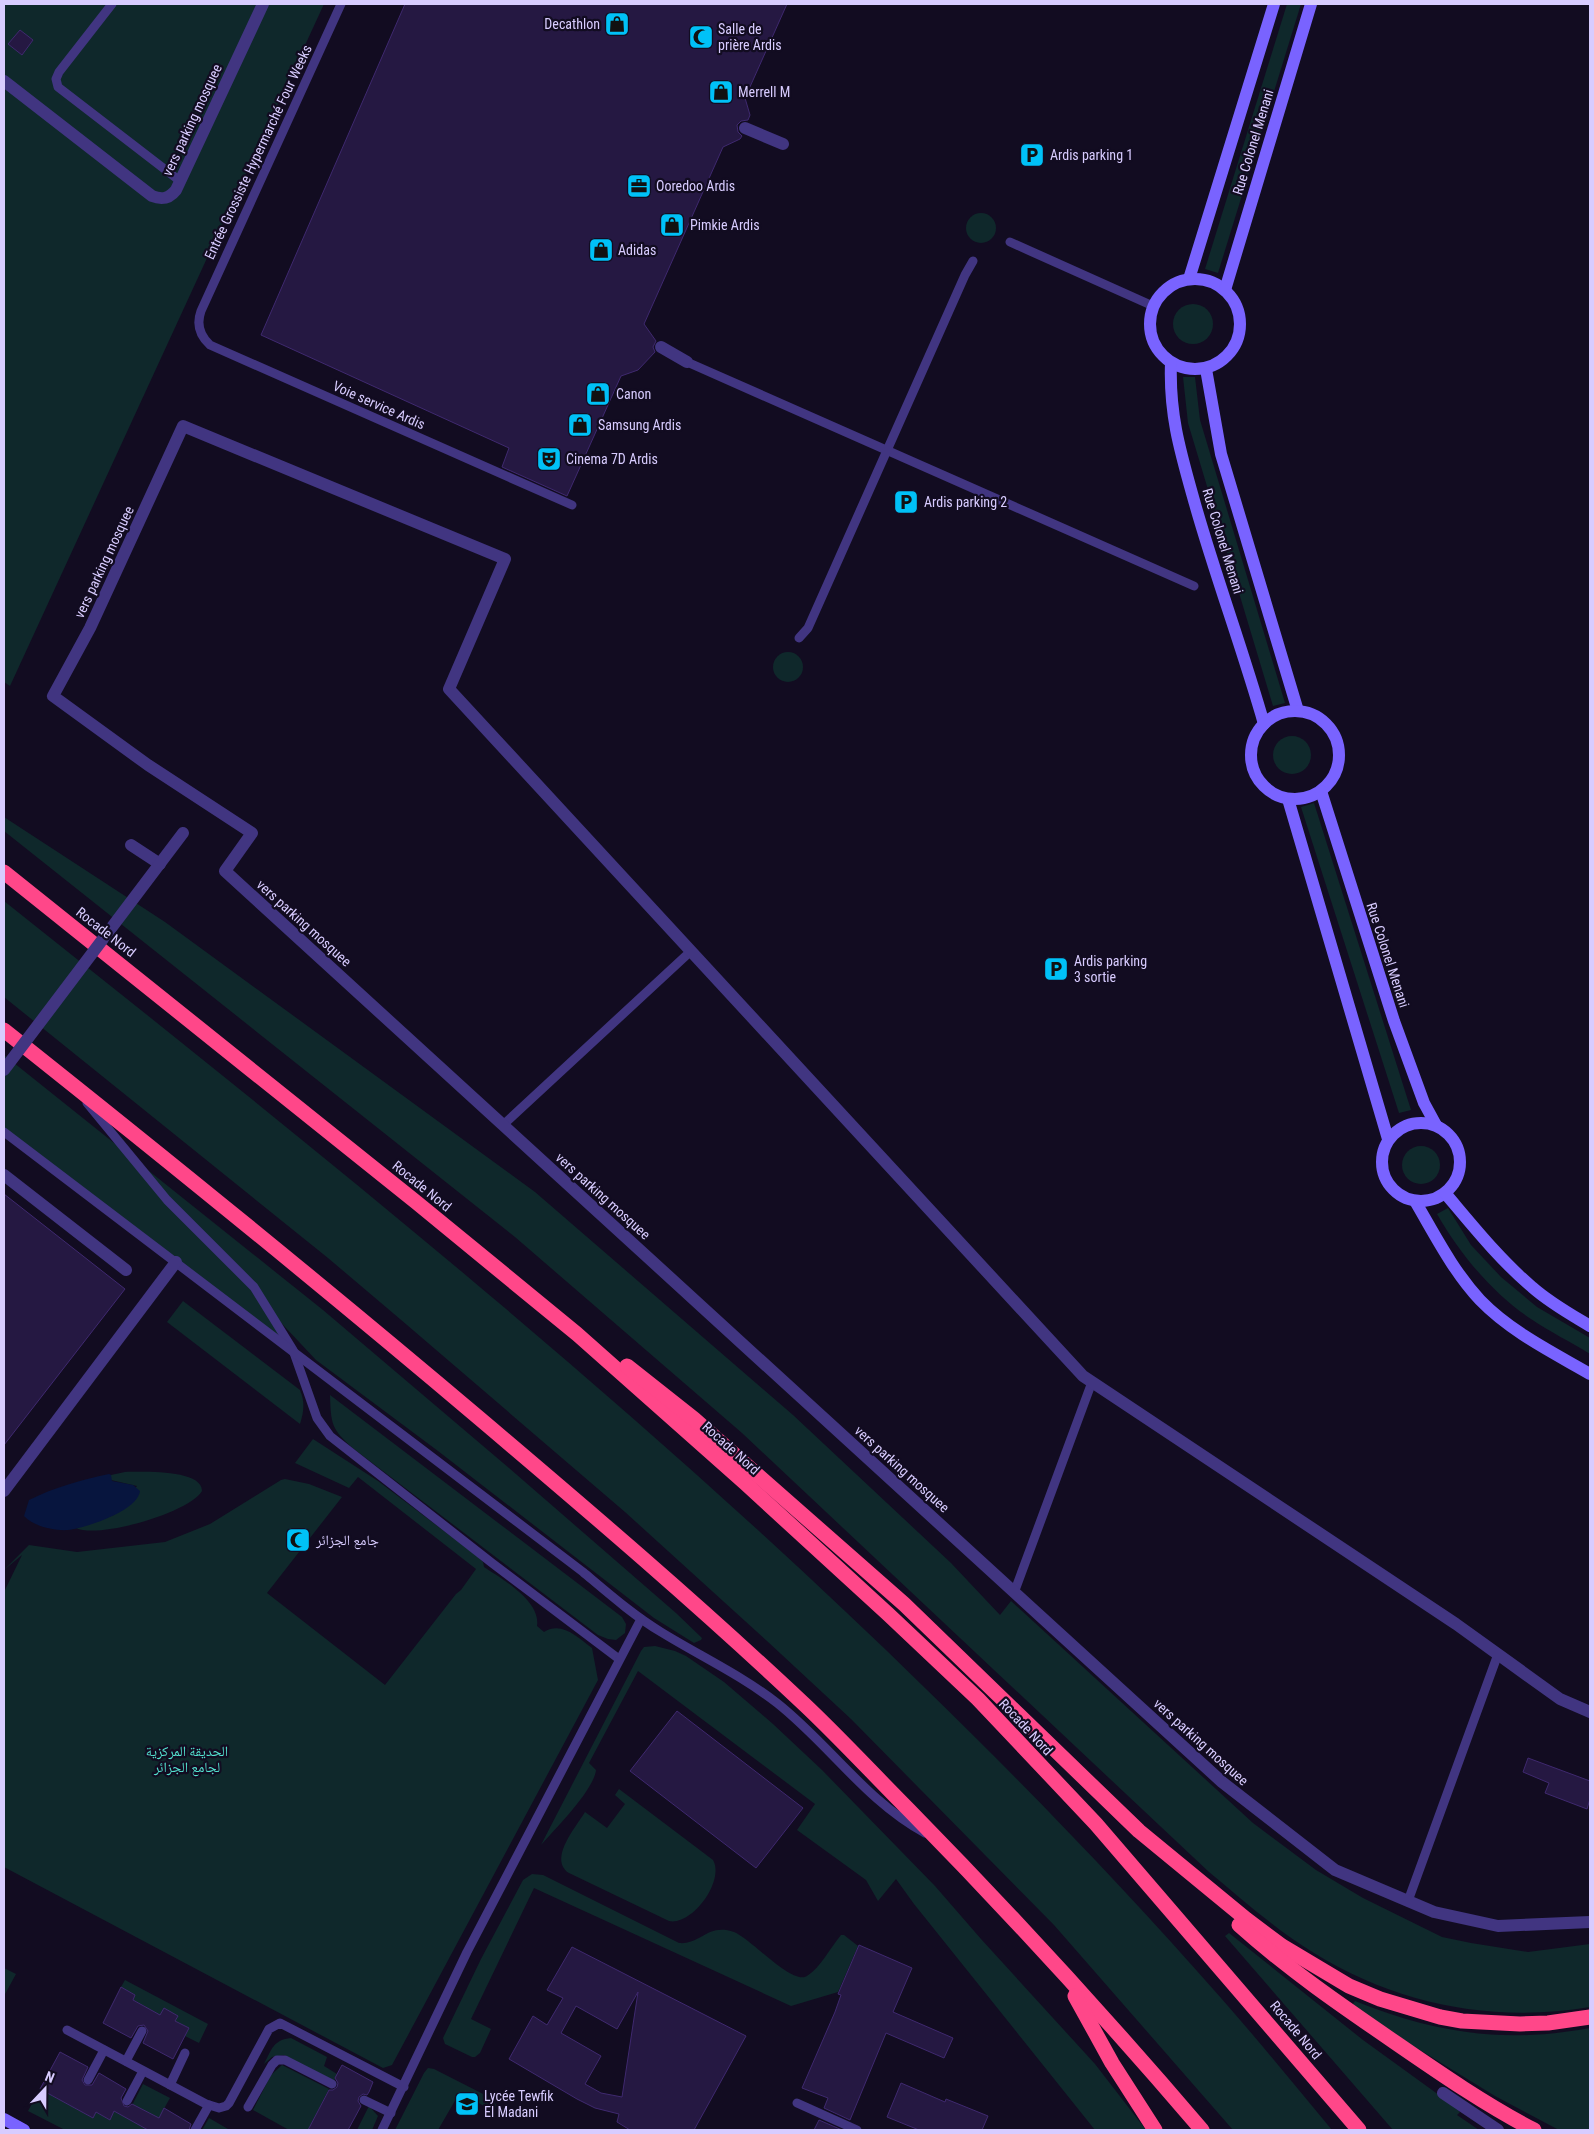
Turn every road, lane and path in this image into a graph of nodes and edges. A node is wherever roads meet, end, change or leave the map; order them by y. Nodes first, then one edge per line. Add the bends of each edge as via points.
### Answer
1 (112, 4) edge
2 (262, 4) edge
3 (341, 4) edge
4 (1274, 4) edge
5 (1310, 4) edge
6 (4, 81) edge
7 (745, 128) dead end
8 (783, 144) dead end
9 (180, 181) junction
10 (1010, 242) dead end
11 (973, 261) dead end
12 (1189, 279) junction
13 (1224, 290) junction
14 (1153, 306) junction
15 (201, 311) joint
16 (661, 347) dead end
17 (687, 362) joint
18 (1171, 363) junction
19 (1206, 369) junction
20 (887, 451) junction
21 (572, 505) dead end
22 (1194, 586) dead end
23 (799, 638) dead end
24 (1298, 711) junction
25 (1264, 724) junction
26 (1321, 791) junction
27 (1288, 799) junction
28 (183, 833) dead end
29 (131, 845) dead end
30 (160, 864) junction
31 (4, 872) edge
32 (691, 951) junction
33 (4, 1030) edge
34 (4, 1070) edge
35 (65, 1078) junction
36 (503, 1125) junction
37 (1436, 1125) junction
38 (4, 1132) edge
39 (1388, 1139) junction
40 (4, 1174) edge
41 (1445, 1193) junction
42 (1415, 1201) junction
43 (176, 1262) junction
44 (126, 1270) dead end
45 (1590, 1326) edge
46 (577, 1334) junction
47 (293, 1350) junction
48 (1590, 1374) edge
49 (1092, 1382) junction
50 (315, 1407) junction
51 (311, 1423) dead end
52 (4, 1491) edge
53 (1014, 1593) junction
54 (640, 1618) junction
55 (1498, 1654) junction
56 (619, 1659) junction
57 (1590, 1712) edge
58 (939, 1840) junction
59 (1176, 1863) junction
60 (1408, 1901) junction
61 (1590, 1922) edge
62 (1064, 1974) junction
63 (1590, 2017) edge
64 (66, 2030) dead end
65 (142, 2031) dead end
66 (104, 2050) junction
67 (186, 2053) dead end
68 (126, 2061) junction
69 (143, 2070) junction
70 (88, 2080) dead end
71 (170, 2084) junction
72 (332, 2084) dead end
73 (404, 2087) junction
74 (1443, 2093) dead end
75 (364, 2100) dead end
76 (127, 2102) dead end
77 (797, 2103) dead end
78 (208, 2105) junction
79 (248, 2107) dead end
80 (391, 2113) junction
81 (4, 2119) edge
82 (24, 2130) edge
83 (195, 2130) edge
84 (382, 2130) edge
85 (857, 2130) edge
86 (1155, 2130) edge
87 (1202, 2130) edge
88 (1360, 2130) edge
89 (1498, 2130) edge
90 (1534, 2130) edge

1 - 9 lane via 59,72 58,87
2 - 9 street, vers parking mosquee
3 - 15 lane, Entrée Grossiste Hypermarché Four Weeks
4 - 12 street, Rue Colonel Menani
5 - 13 street, Rue Colonel Menani
6 - 9 street, vers parking mosquee via 152,196 158,199 171,196
7 - 8 street
10 - 14 lane
11 - 20 lane
12 - 13 street via 1202,279
12 - 14 street via 1174,284
13 - 19 street via 1234,300 1239,314 1237,342 1230,354
14 - 18 street via 1150,332 1161,355
15 - 21 lane, Voie service Ardis via 200,332 210,346
16 - 17 street
17 - 20 lane
18 - 19 street via 1182,368
18 - 25 street, Rue Colonel Menani via 1172,416 1181,454
19 - 24 street, Rue Colonel Menani via 1221,454
20 - 22 lane
20 - 23 lane via 808,628
24 - 25 street via 1273,717
24 - 26 street via 1313,715 1327,725 1336,739 1338,765 1332,780
25 - 27 street via 1252,748 1253,767 1259,780 1272,793
26 - 27 street via 1304,798
26 - 37 street, Rue Colonel Menani via 1394,1021 1424,1103
27 - 39 street
28 - 30 street, bridge
29 - 30 street
30 - 34 street, bridge
31 - 46 highway, Rocade Nord
32 - 36 lane
32 - 36 street, vers parking mosquee via 449,688 505,559 184,426 90,628 53,696 148,766 252,833 225,871
32 - 49 street, vers parking mosquee via 1083,1376
33 - 35 highway
35 - 47 lane via 166,1200 254,1287
35 - 58 highway via 337,1298 592,1514 808,1708
36 - 53 street, vers parking mosquee
37 - 39 street via 1412,1123 1398,1129
37 - 41 street via 1448,1133 1460,1154 1458,1175
38 - 43 lane
39 - 42 street via 1382,1150 1382,1174 1390,1188
40 - 44 street
41 - 42 street via 1429,1201
41 - 45 street via 1532,1288
42 - 48 street via 1460,1276 1481,1300 1506,1323
43 - 47 lane
43 - 52 street
46 - 59 highway via 644,1379 694,1419 904,1604
46 - 88 highway, Rocade Nord via 745,1483 978,1700 1096,1824
47 - 50 lane
47 - 54 lane
49 - 53 lane
49 - 55 street, vers parking mosquee
50 - 51 lane
50 - 56 lane via 320,1424 330,1436
53 - 60 street, vers parking mosquee via 1229,1788 1335,1870
54 - 56 lane
54 - 58 lane via 786,1710 869,1793 900,1818
55 - 57 street, vers parking mosquee via 1560,1700
55 - 60 lane
56 - 73 lane via 468,1952
58 - 62 highway
59 - 63 highway via 1282,1946 1326,1974 1380,1999 1462,2021 1548,2023
59 - 90 highway via 1214,1903 1270,1953 1326,1995 1449,2079
60 - 61 street, vers parking mosquee via 1434,1912 1498,1926
62 - 86 highway via 1112,2063
62 - 87 highway
64 - 66 lane
65 - 68 lane
66 - 68 lane
66 - 70 lane
67 - 71 lane
68 - 69 lane
69 - 71 lane
69 - 76 lane
71 - 78 lane
72 - 79 lane via 285,2060 277,2060
73 - 78 lane via 280,2023 269,2029 226,2106
73 - 80 lane
74 - 89 street
75 - 80 lane
77 - 85 lane
78 - 83 lane
80 - 84 lane
81 - 82 street

